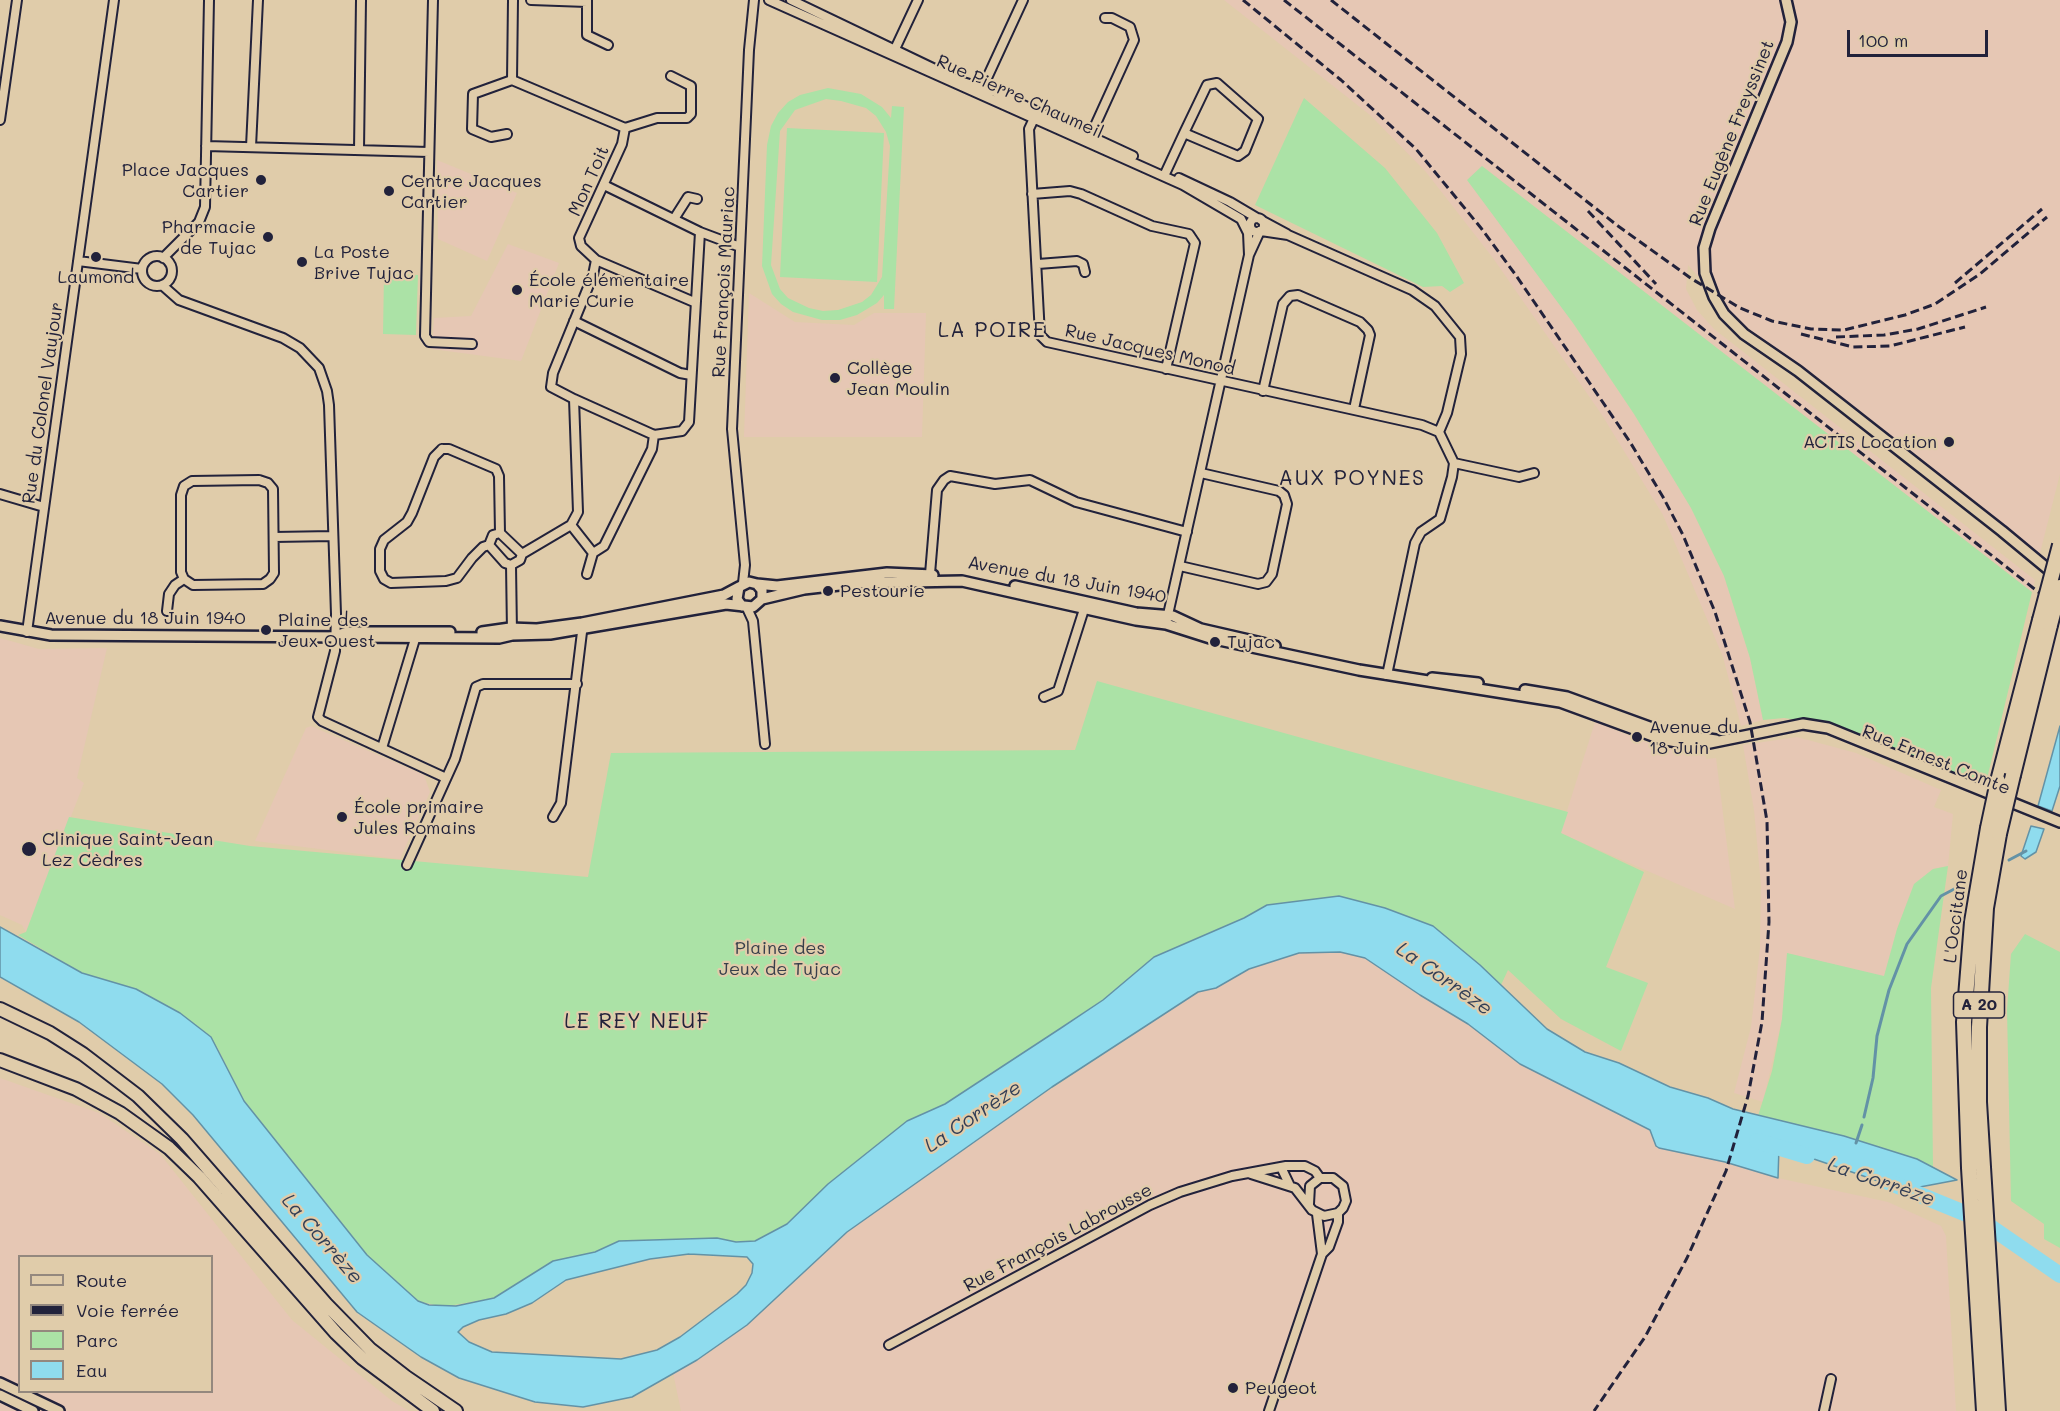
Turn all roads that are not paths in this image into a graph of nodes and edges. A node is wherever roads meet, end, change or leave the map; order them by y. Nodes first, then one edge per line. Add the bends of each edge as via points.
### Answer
1 (17, 0) edge
2 (114, 0) edge
3 (209, 0) edge
4 (258, 0) edge
5 (361, 0) edge
6 (433, 0) edge
7 (513, 0) edge
8 (531, 0) edge
9 (754, 0) edge
10 (769, 0) edge
11 (791, 0) edge
12 (918, 0) edge
13 (1023, 0) edge
14 (1786, 0) edge
15 (587, 1) edge
16 (1105, 18) dead end
17 (608, 45) dead end
18 (895, 49) junction
19 (670, 76) dead end
20 (512, 80) junction
21 (980, 92) junction
22 (1035, 114) junction
23 (0, 120) edge
24 (625, 128) junction
25 (1184, 133) junction
26 (507, 134) dead end
27 (1089, 140) junction
28 (206, 146) junction
29 (251, 147) junction
30 (359, 150) junction
31 (429, 152) junction
32 (1165, 174) junction
33 (604, 185) junction
34 (1032, 194) junction
35 (698, 199) dead end
36 (674, 219) junction
37 (1259, 219) junction
38 (1253, 230) junction
39 (700, 232) junction
40 (1288, 235) junction
41 (740, 247) junction
42 (163, 258) junction
43 (596, 260) junction
44 (78, 261) junction
45 (1038, 264) junction
46 (142, 269) junction
47 (1086, 272) dead end
48 (162, 285) junction
49 (694, 302) junction
50 (574, 321) junction
51 (472, 344) dead end
52 (1166, 369) junction
53 (691, 375) junction
54 (1221, 382) junction
55 (1263, 391) junction
56 (574, 399) junction
57 (1354, 410) junction
58 (1439, 432) junction
59 (654, 435) junction
60 (1454, 463) junction
61 (1201, 473) junction
62 (1534, 473) dead end
63 (0, 494) edge
64 (44, 507) junction
65 (571, 525) junction
66 (1187, 531) junction
67 (500, 533) junction
68 (333, 536) junction
69 (274, 537) junction
70 (2060, 544) edge
71 (489, 545) junction
72 (593, 553) junction
73 (522, 554) junction
74 (511, 565) junction
75 (1180, 566) junction
76 (587, 574) dead end
77 (930, 574) junction
78 (184, 579) junction
79 (2060, 579) edge
80 (748, 584) junction
81 (2060, 587) edge
82 (752, 605) junction
83 (1086, 605) junction
84 (167, 611) dead end
85 (1167, 619) junction
86 (2045, 622) junction
87 (0, 626) edge
88 (583, 626) junction
89 (512, 631) junction
90 (27, 632) junction
91 (336, 636) junction
92 (415, 639) junction
93 (1387, 672) junction
94 (577, 684) junction
95 (1044, 697) dead end
96 (1798, 726) junction
97 (1737, 737) joint
98 (765, 744) dead end
99 (382, 748) junction
100 (446, 777) junction
101 (553, 817) dead end
102 (2060, 822) edge
103 (2060, 828) edge
104 (1993, 831) junction
105 (407, 865) dead end
106 (0, 1009) edge
107 (0, 1060) edge
108 (1281, 1167) junction
109 (1247, 1173) junction
110 (1320, 1178) junction
111 (1290, 1186) junction
112 (1309, 1204) junction
113 (1338, 1213) junction
114 (1317, 1214) junction
115 (1322, 1254) junction
116 (889, 1345) dead end
117 (1831, 1379) dead end
118 (0, 1383) edge
119 (18, 1392) edge
120 (21, 1393) edge
121 (0, 1395) edge
122 (33, 1411) edge
123 (59, 1411) edge
124 (433, 1411) edge
125 (456, 1411) edge
126 (1269, 1411) edge
127 (1824, 1411) edge
128 (1984, 1411) edge
129 (1998, 1411) edge

1 - 23 street
2 - 44 street, Rue du Colonel Vaujour
3 - 28 street
4 - 29 street
5 - 30 street
6 - 31 street
7 - 20 street
8 - 15 street
9 - 41 street, Rue François Mauriac
10 - 21 street, Rue Pierre Chaumeil
11 - 18 street, Rue Pierre Chaumeil
12 - 18 street
13 - 21 street
14 - 79 street, Rue Eugène Freyssinet via 1791,22 1787,42 1704,248 1705,273 1714,297 1744,334 1798,371
15 - 17 street via 587,35
16 - 27 street via 1130,27 1134,39
18 - 21 street, Rue Pierre Chaumeil
19 - 24 street, Mon Toit via 693,89 691,114 687,118 657,118
20 - 24 street, Mon Toit
20 - 26 street via 473,94 472,129 491,137
21 - 22 street, Rue Pierre Chaumeil
22 - 27 street, Rue Pierre Chaumeil
22 - 34 street, Rue Jacques Monod via 1029,129
24 - 33 street, Mon Toit
25 - 25 street via 1207,85 1212,83 1217,83 1258,118 1245,151 1238,156
25 - 32 street
27 - 32 street, Rue Pierre Chaumeil
28 - 29 street
28 - 42 street via 203,216
29 - 30 street
30 - 31 street
31 - 51 street via 425,336 429,342
32 - 37 street, Rue Pierre Chaumeil
32 - 38 street, Rue Pierre Chaumeil via 1235,214
33 - 36 street
33 - 43 street, Mon Toit via 579,238 581,246
34 - 45 street, Rue Jacques Monod
34 - 52 street via 1082,194 1152,226 1189,234 1195,243
35 - 36 street via 688,197
36 - 39 street
37 - 38 street via 1250,222
37 - 38 street via 1264,224
37 - 40 street, Rue Pierre Chaumeil
38 - 40 street
38 - 54 street
39 - 41 street
39 - 49 street
40 - 58 street via 1412,290 1435,306 1456,329 1462,343 1461,354
41 - 80 street, Rue François Mauriac via 732,429
42 - 46 street via 152,257
42 - 48 street via 169,262 171,275
43 - 49 street
43 - 50 street
44 - 46 street
44 - 64 street, Rue du Colonel Vaujour
45 - 47 street via 1077,261
45 - 52 street, Rue Jacques Monod via 1040,335 1047,342
46 - 48 street via 146,280
48 - 68 street via 179,300 283,338 313,359 327,391
49 - 53 street
50 - 53 street
50 - 56 street via 551,387
52 - 54 street, Rue Jacques Monod
53 - 59 street via 689,422 682,430
54 - 55 street, Rue Jacques Monod
54 - 61 street
55 - 57 street, Rue Jacques Monod
55 - 57 street via 1283,304 1290,296 1298,295 1360,322 1368,330
56 - 59 street
56 - 65 street via 578,512
57 - 58 street, Rue Jacques Monod
58 - 60 street
59 - 72 street via 652,449 604,546
60 - 62 street via 1519,477
60 - 93 street via 1444,512 1436,523 1421,532 1415,543
61 - 66 street
61 - 75 street via 1284,495 1287,504 1272,574 1266,582 1258,584
63 - 64 street
64 - 90 street, Rue du Colonel Vaujour
65 - 72 street
65 - 73 street
66 - 75 street
66 - 77 street via 1076,502 1030,480 995,484 950,477 937,490
67 - 71 street via 493,535
67 - 71 street via 496,469 442,449 434,457 406,522 384,540 380,571 391,583 446,581 457,578 472,558
67 - 73 street
68 - 69 street
68 - 91 street
69 - 78 street via 274,573 263,584 193,585
69 - 78 street via 273,489 268,483 192,481 181,495
70 - 86 highway, L'Occitane / A 20, bridge
71 - 74 street
72 - 76 street
73 - 74 street
74 - 89 street
75 - 85 street
77 - 80 street, Avenue du 18 Juin 1940 via 887,573 777,586
77 - 83 street, Avenue du 18 Juin 1940 via 956,576
78 - 84 street via 168,594
80 - 82 street via 762,590
80 - 82 street via 737,599
80 - 88 street, Avenue du 18 Juin 1940 via 724,595
81 - 86 highway, L'Occitane / A 20, bridge
82 - 83 street, Avenue du 18 Juin 1940 via 804,589 952,580
82 - 88 street, Avenue du 18 Juin 1940 via 726,604
82 - 98 street
83 - 85 street, Avenue du 18 Juin 1940 via 1136,620
83 - 95 street via 1058,691
85 - 93 street, Avenue du 18 Juin 1940
85 - 93 street, Avenue du 18 Juin 1940 via 1252,648
86 - 104 highway, L'Occitane / A 20, bridge via 2013,775
86 - 104 highway, L'Occitane / A 20, bridge via 1998,781
87 - 90 street, Avenue du 18 Juin 1940
88 - 89 street, Avenue du 18 Juin 1940 via 541,636
88 - 94 street
89 - 91 street, Avenue du 18 Juin 1940 via 347,632
89 - 92 street, Avenue du 18 Juin 1940 via 499,638
90 - 91 street, Avenue du 18 Juin 1940
91 - 92 street, Avenue du 18 Juin 1940
91 - 99 street via 318,717
92 - 99 street
93 - 97 street, Avenue du 18 Juin 1940 via 1560,702 1674,742 1705,744
94 - 100 street via 477,687
94 - 101 street via 561,803
96 - 97 street, Rue Ernest Comte
96 - 102 street, Rue Ernest Comte via 1837,731
96 - 103 street, Rue Ernest Comte via 1830,735
99 - 100 street
100 - 105 street
104 - 128 highway, L'Occitane / A 20 via 1972,922 1966,983 1969,1168
104 - 129 highway, L'Occitane / A 20 via 1980,968 1979,1102
106 - 125 highway via 83,1054 138,1096 182,1138 370,1349
107 - 124 highway via 76,1089 120,1113 169,1148 345,1342
108 - 109 street, Rue François Labrousse
108 - 110 street, Rue François Labrousse via 1305,1166
108 - 111 street
109 - 111 street
109 - 116 street, Rue François Labrousse via 1180,1191 1150,1204
110 - 112 street via 1308,1192
110 - 113 street, Rue François Labrousse via 1333,1178 1343,1186 1346,1201
111 - 112 street
112 - 114 street
113 - 114 street
113 - 115 street, Rue François Labrousse via 1329,1247
114 - 115 street, Rue François Labrousse
115 - 126 street, Rue François Labrousse
117 - 127 street
118 - 119 street
120 - 123 street
121 - 122 street

